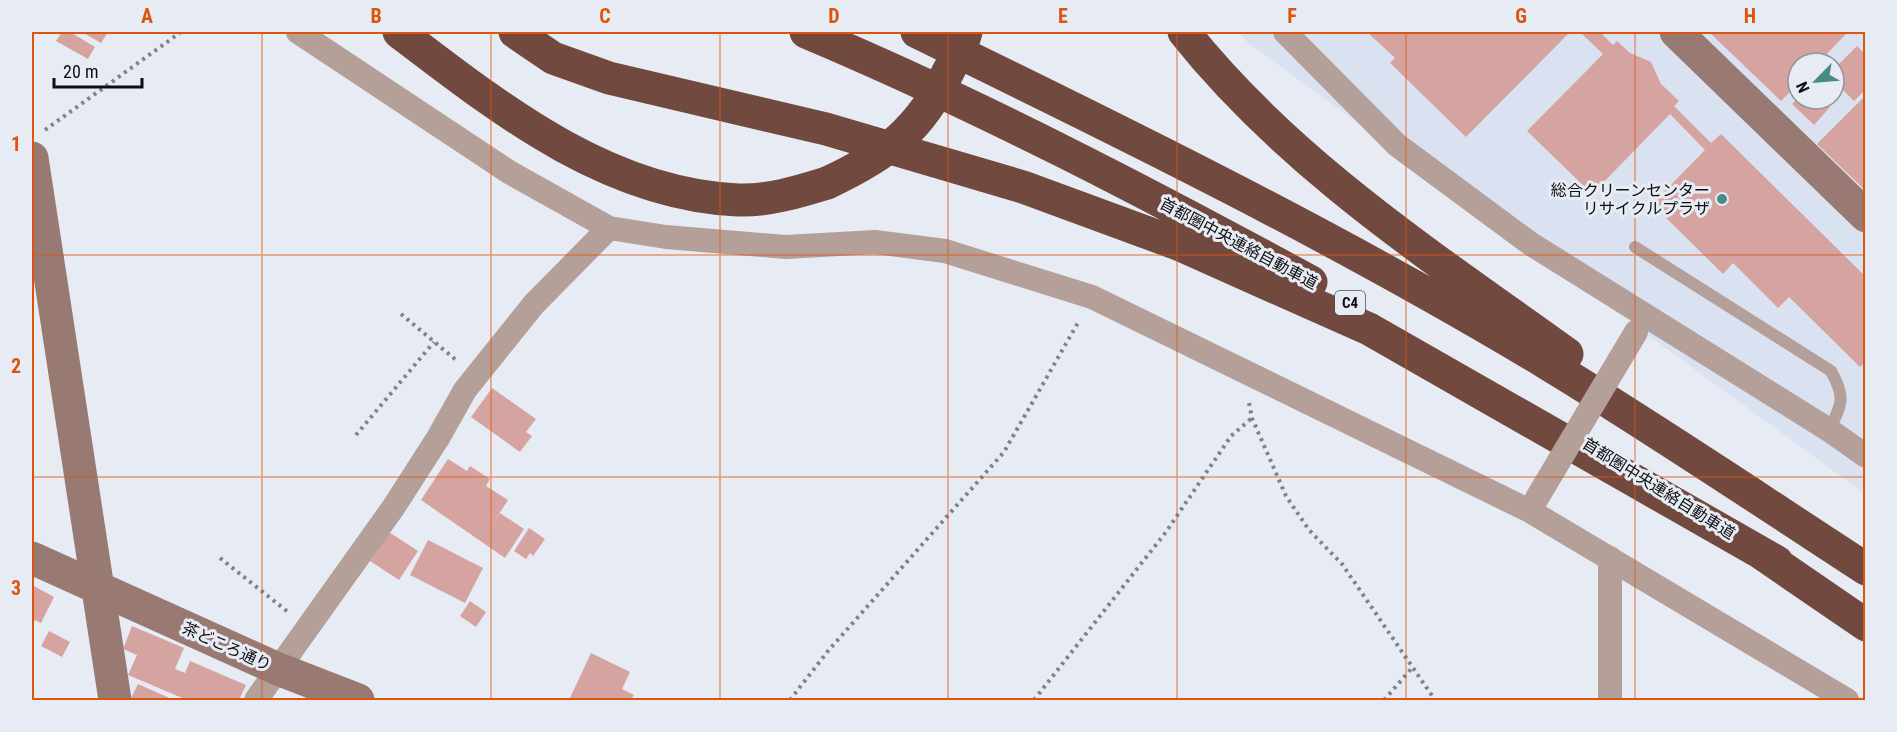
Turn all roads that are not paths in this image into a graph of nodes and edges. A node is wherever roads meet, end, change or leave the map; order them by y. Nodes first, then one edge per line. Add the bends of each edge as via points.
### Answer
1 (298, 32) edge
2 (399, 32) edge
3 (515, 32) edge
4 (806, 32) edge
5 (918, 32) edge
6 (966, 32) edge
7 (1184, 32) edge
8 (1285, 32) edge
9 (1676, 32) edge
10 (36, 146) edge
11 (1866, 216) edge
12 (609, 228) junction
13 (1635, 248) dead end
14 (1641, 323) junction
15 (1829, 430) junction
16 (1866, 456) edge
17 (1533, 504) junction
18 (32, 558) edge
19 (1610, 558) junction
20 (1777, 562) junction
21 (1866, 568) edge
22 (98, 588) junction
23 (1866, 625) edge
24 (278, 669) junction
25 (115, 700) edge
26 (256, 700) edge
27 (358, 700) edge
28 (1610, 700) edge
29 (1847, 700) edge

1 - 12 street via 509,172
2 - 6 highway, bridge via 486,98 549,139 628,178 692,194 739,200 784,196 827,183 864,166 899,141 934,101
3 - 20 highway via 553,58 609,78 826,129 1023,187 1178,244 1370,329
4 - 20 highway, 首都圏中央連絡自動車道 / C4 via 884,65 1162,201 1390,324 1528,404
5 - 21 highway via 1184,162 1411,286 1556,369
7 - 21 highway via 1280,136 1365,208
8 - 14 street via 1396,145
9 - 11 street
10 - 22 street
12 - 17 street via 786,247 875,242 945,251 1092,297 1243,372
12 - 24 street via 534,304 465,390 411,482
13 - 15 lane via 1831,372 1840,387 1842,403
14 - 15 street
14 - 17 street, bridge
15 - 16 street
17 - 19 street
18 - 22 street, 茶どころ通り
19 - 28 street
19 - 29 street
20 - 23 highway, 首都圏中央連絡自動車道 / C4
22 - 24 street, 茶どころ通り
22 - 25 street
24 - 26 street
24 - 27 street, 茶どころ通り

